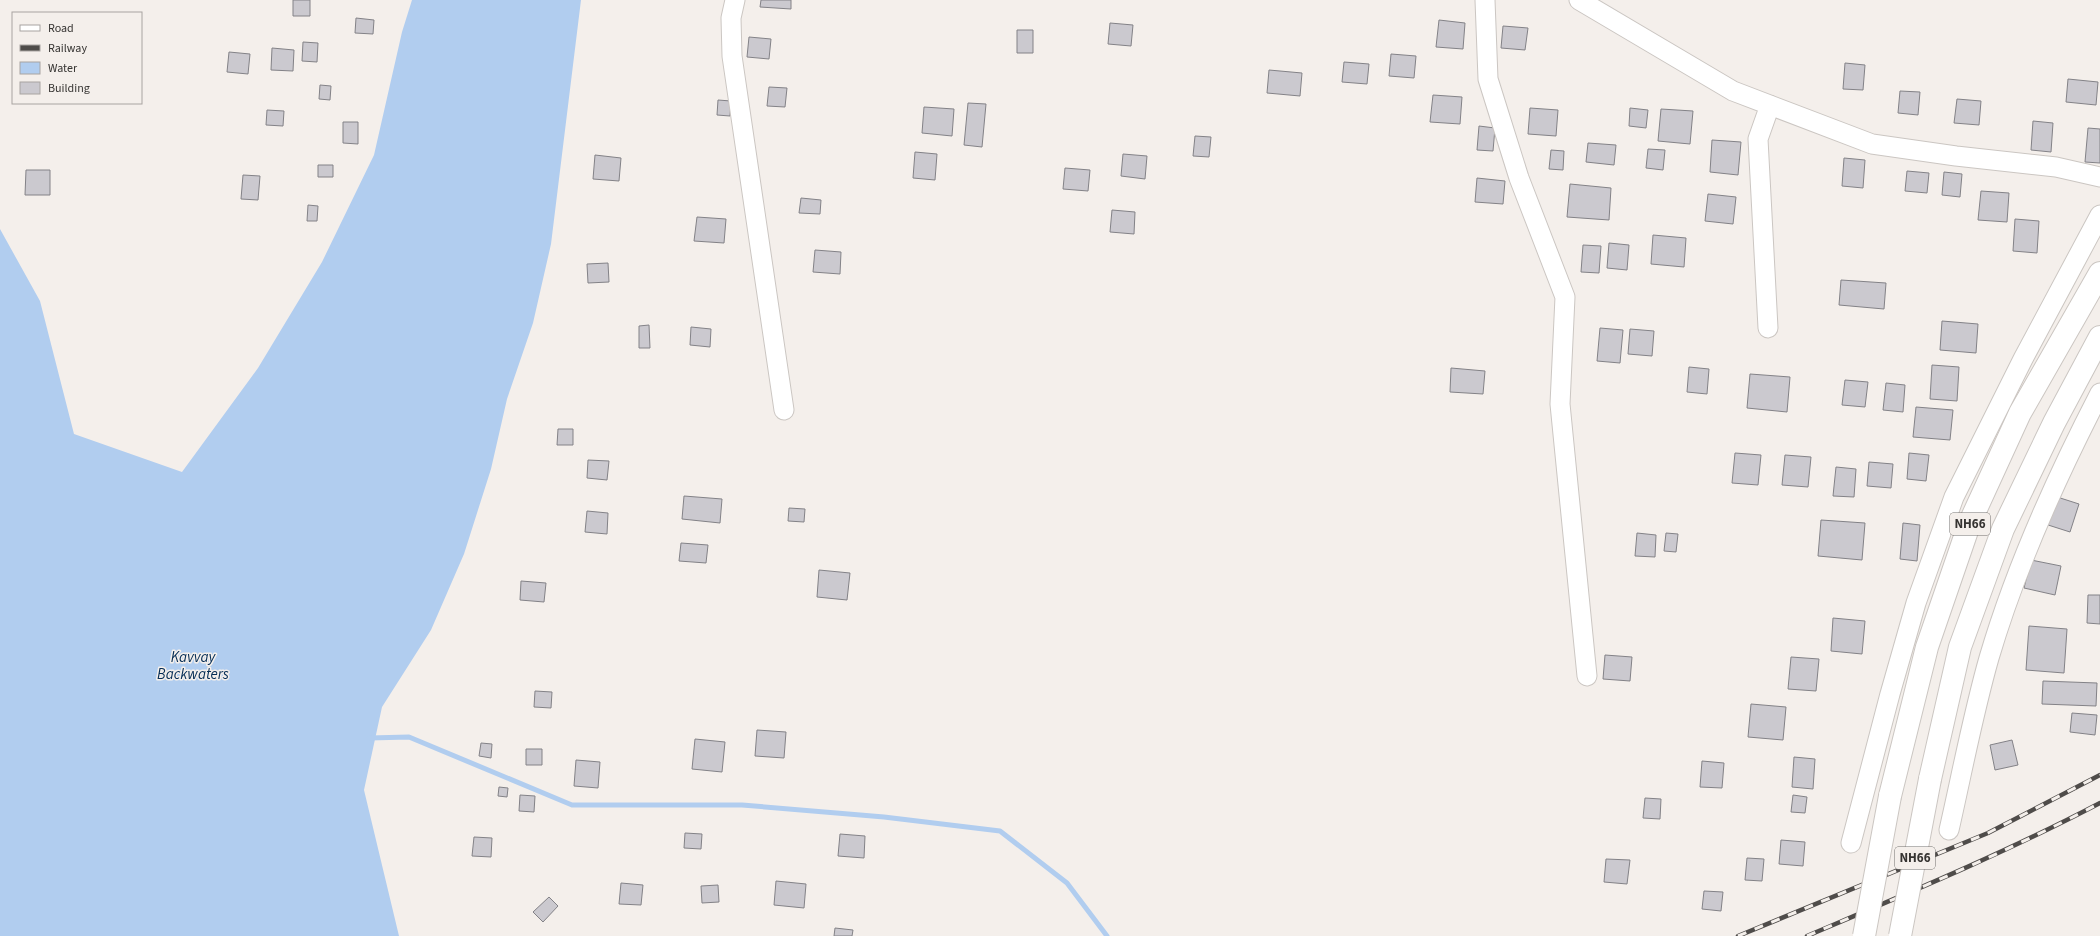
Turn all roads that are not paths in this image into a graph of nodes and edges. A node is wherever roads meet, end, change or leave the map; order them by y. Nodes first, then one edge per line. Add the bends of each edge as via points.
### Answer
1 (735, 0) edge
2 (1485, 0) edge
3 (1580, 0) edge
4 (1770, 105) junction
5 (2100, 177) edge
6 (2100, 216) edge
7 (2100, 273) edge
8 (1768, 328) dead end
9 (2100, 337) edge
10 (2100, 393) edge
11 (784, 410) dead end
12 (1587, 676) dead end
13 (1949, 830) dead end
14 (1851, 843) dead end
15 (1864, 936) edge
16 (1900, 936) edge

1 - 11 street via 731,18 732,56
2 - 12 street via 1488,79 1519,178 1565,297 1560,404
3 - 4 street via 1733,91
4 - 5 street via 1872,144 2056,167
4 - 8 street via 1758,139
6 - 14 street via 1954,497 1916,603
7 - 15 highway, NH66, bridge via 2020,413 1970,522 1927,647 1890,796
9 - 16 highway, NH66, bridge via 2054,423 2003,529 1960,647 1930,779
10 - 13 street via 2030,539 1994,644

